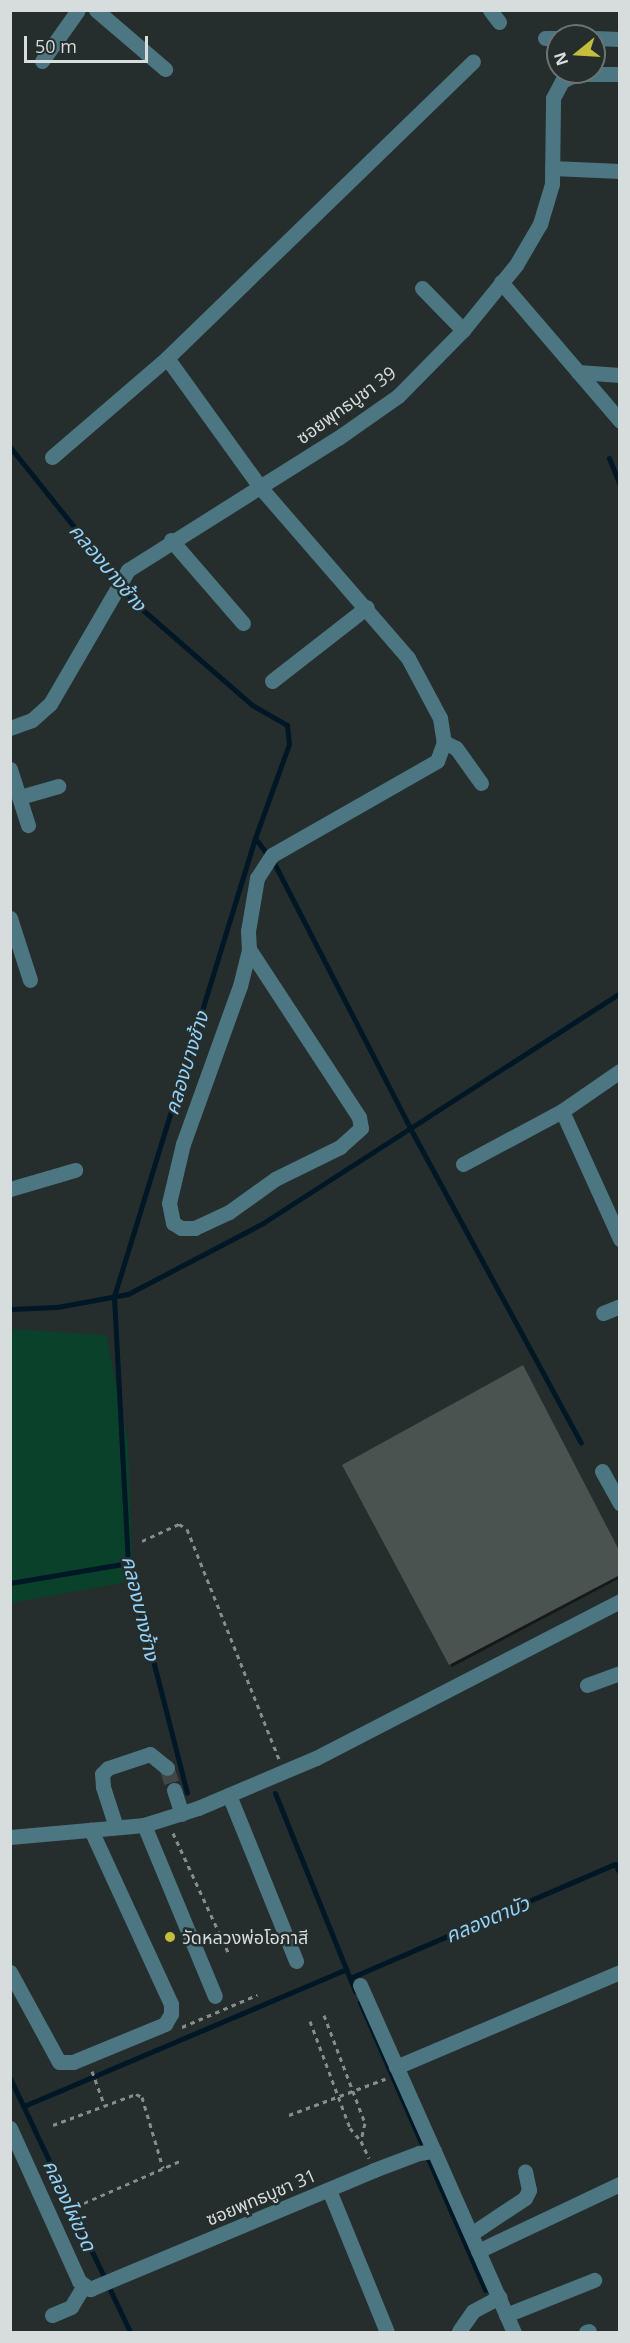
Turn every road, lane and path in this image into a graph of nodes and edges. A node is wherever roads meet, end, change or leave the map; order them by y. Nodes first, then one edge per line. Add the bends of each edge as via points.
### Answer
1 (78, 10) edge
2 (96, 10) edge
3 (42, 61) dead end
4 (472, 62) dead end
5 (165, 69) dead end
6 (620, 74) edge
7 (552, 168) junction
8 (620, 171) edge
9 (501, 282) junction
10 (422, 288) dead end
11 (463, 330) junction
12 (167, 358) junction
13 (578, 372) junction
14 (620, 375) edge
15 (620, 421) edge
16 (52, 457) dead end
17 (260, 487) junction
18 (171, 540) junction
19 (367, 607) junction
20 (243, 623) dead end
21 (273, 681) dead end
22 (10, 728) edge
23 (444, 742) junction
24 (10, 769) edge
25 (481, 783) dead end
26 (58, 786) dead end
27 (20, 796) junction
28 (28, 825) dead end
29 (10, 918) edge
30 (249, 949) junction
31 (17, 958) edge
32 (30, 980) dead end
33 (620, 1071) edge
34 (562, 1111) junction
35 (463, 1164) dead end
36 (75, 1170) dead end
37 (10, 1189) edge
38 (620, 1239) edge
39 (620, 1306) edge
40 (603, 1313) dead end
41 (602, 1471) dead end
42 (620, 1503) edge
43 (142, 1542) dead end
44 (620, 1601) edge
45 (620, 1673) edge
46 (587, 1685) dead end
47 (167, 1768) dead end
48 (284, 1772) junction
49 (174, 1790) tunnel mouth
50 (230, 1795) junction
51 (174, 1817) junction
52 (144, 1825) junction
53 (116, 1827) junction
54 (91, 1830) junction
55 (10, 1837) edge
56 (229, 1954) dead end
57 (296, 1961) dead end
58 (10, 1972) edge
59 (620, 1972) edge
60 (360, 1985) dead end
61 (257, 1995) dead end
62 (215, 1996) dead end
63 (324, 2015) dead end
64 (310, 2021) dead end
65 (165, 2024) junction
66 (92, 2071) dead end
67 (393, 2072) junction
68 (353, 2091) junction
69 (339, 2097) junction
70 (105, 2106) junction
71 (289, 2115) dead end
72 (52, 2125) dead end
73 (11, 2131) edge
74 (428, 2152) junction
75 (180, 2162) dead end
76 (163, 2168) junction
77 (525, 2171) dead end
78 (620, 2184) edge
79 (329, 2190) junction
80 (84, 2203) dead end
81 (471, 2234) junction
82 (478, 2251) junction
83 (594, 2280) dead end
84 (91, 2287) junction
85 (499, 2297) junction
86 (52, 2315) dead end
87 (506, 2315) junction
88 (459, 2331) dead end
89 (387, 2332) edge
90 (514, 2332) edge

1 - 3 street
2 - 5 street
4 - 12 street
6 - 7 street, ซอยพุทธบูชา 39 via 576,74 562,81 553,98
7 - 8 street
7 - 9 street, ซอยพุทธบูชา 39 via 540,224
9 - 11 street, ซอยพุทธบูชา 39
9 - 13 street
10 - 11 street
11 - 17 street, ซอยพุทธบูชา 39 via 398,396
12 - 16 street
12 - 17 street
13 - 14 street
13 - 15 street
17 - 18 street, ซอยพุทธบูชา 39
17 - 19 street
18 - 20 street
18 - 22 street, ซอยพุทธบูชา 39 via 128,570 50,704 32,720
19 - 21 street
19 - 23 street via 408,658 440,718
23 - 25 street via 456,748
23 - 30 street via 437,761 267,861 248,931
24 - 27 street
26 - 27 street
27 - 28 street
29 - 31 street
30 - 30 street via 240,986 183,1144 169,1203 173,1223 181,1228 195,1228 229,1212 275,1179 340,1147 362,1128
31 - 32 street
33 - 34 street
34 - 35 street
34 - 38 street
36 - 37 street
39 - 40 street
41 - 42 street
43 - 48 path via 179,1524 187,1528
44 - 48 street
45 - 46 street
47 - 53 street via 150,1754 108,1768 102,1774
48 - 50 street
49 - 51 street
50 - 51 street
50 - 57 street
51 - 52 street
51 - 56 path
52 - 53 street
52 - 62 street
53 - 54 street
54 - 55 street
54 - 65 street via 171,2004
58 - 65 street via 59,2062 73,2062
59 - 67 street
60 - 67 street
61 - 65 path via 184,2027
63 - 68 path
64 - 69 path
66 - 70 path
67 - 68 path
67 - 74 street
68 - 69 path
68 - 69 path via 365,2123 362,2141 350,2128
69 - 71 path
70 - 72 path
70 - 76 path via 130,2095 142,2097
73 - 84 street
74 - 79 street, ซอยพุทธบูชา 31
74 - 81 street
75 - 76 path
76 - 80 path
77 - 81 street via 530,2190 525,2198
78 - 82 street
79 - 84 street, ซอยพุทธบูชา 31 via 114,2281
79 - 89 street
81 - 82 street
82 - 85 street
83 - 87 street
84 - 86 street via 71,2307
85 - 87 street
85 - 88 street via 473,2311
87 - 90 street

